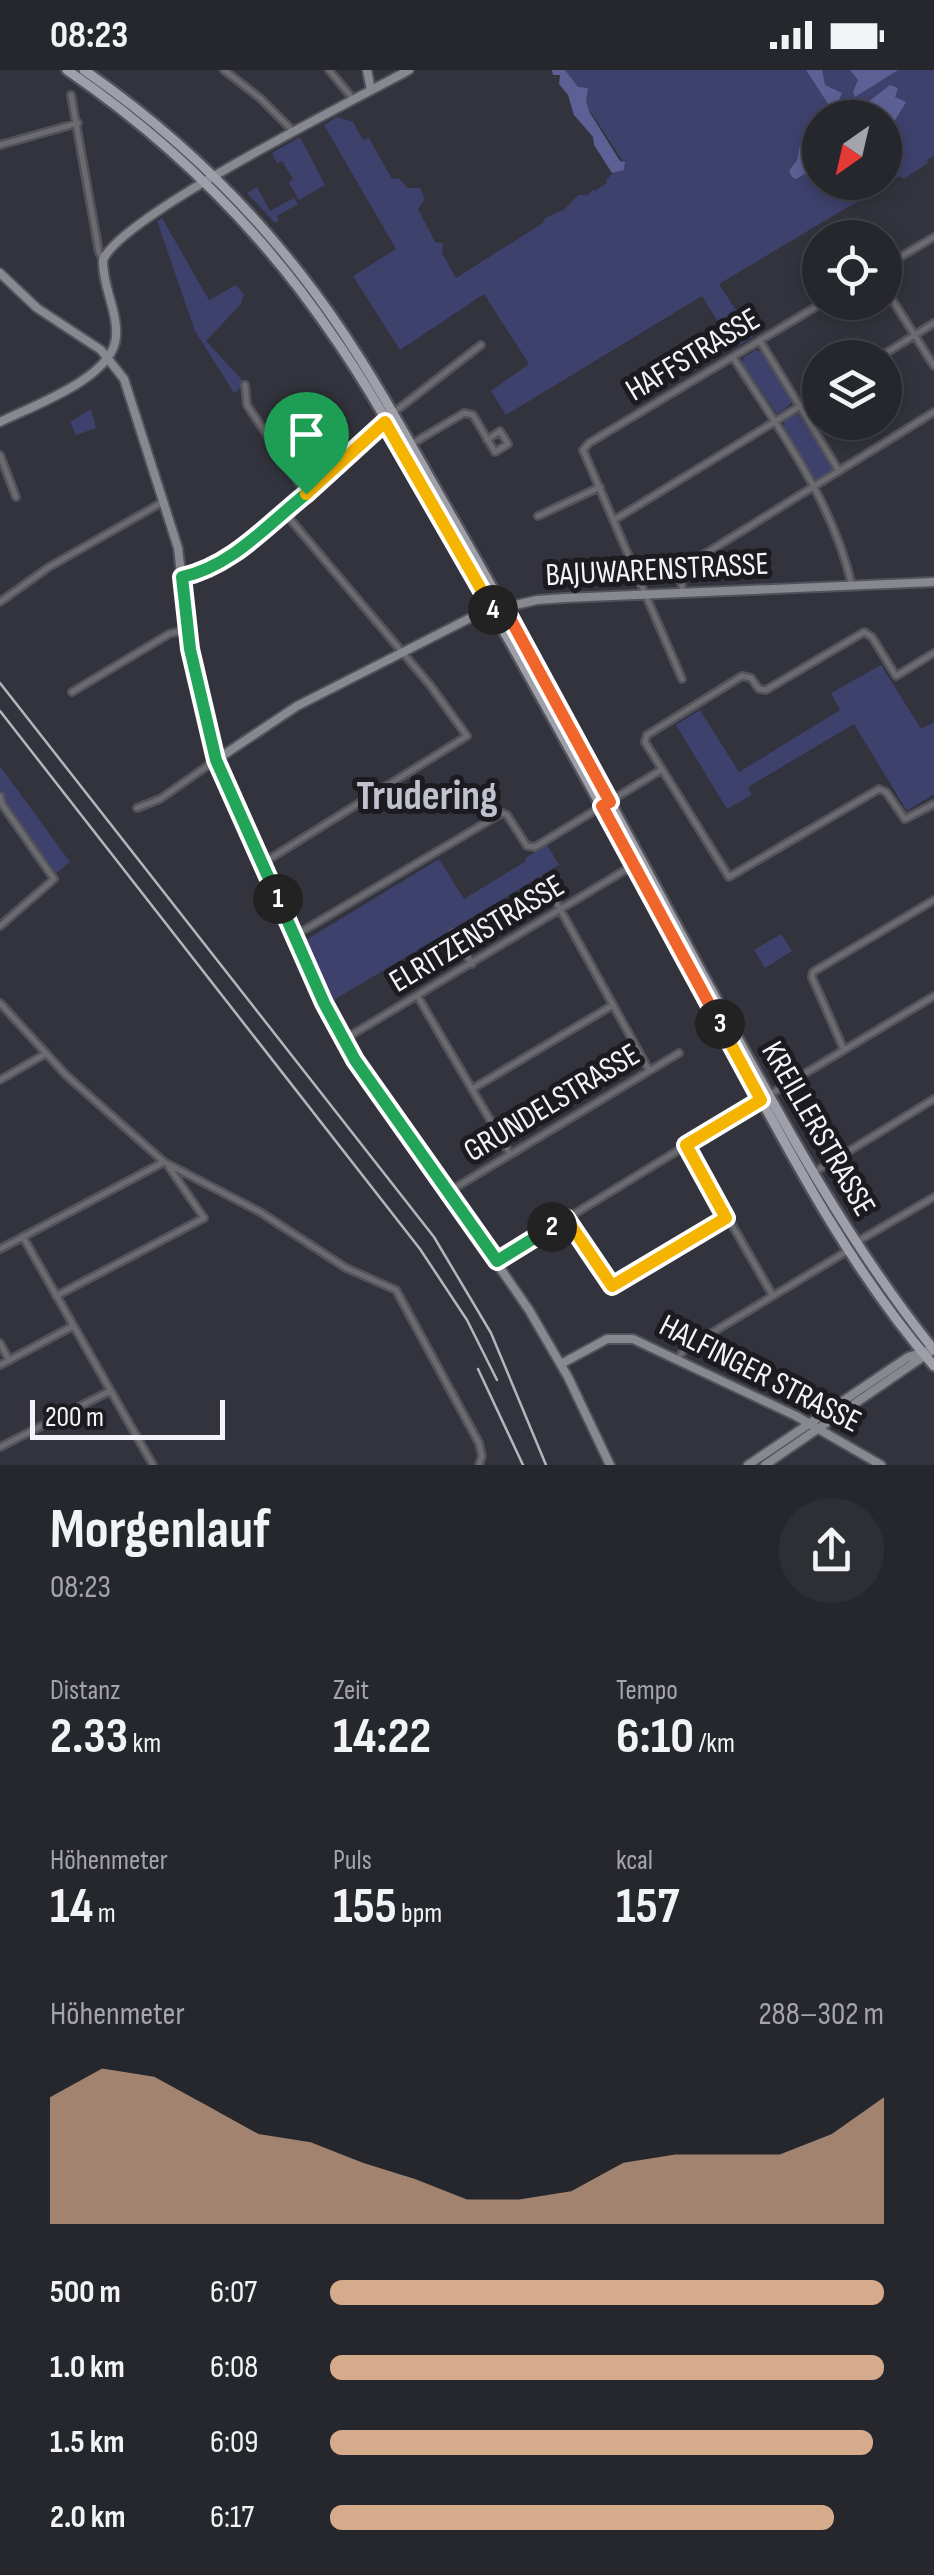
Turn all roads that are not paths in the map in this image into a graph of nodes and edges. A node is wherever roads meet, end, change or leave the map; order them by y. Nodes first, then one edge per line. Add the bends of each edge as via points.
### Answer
1 (67, 70) edge
2 (84, 70) edge
3 (224, 70) edge
4 (329, 70) edge
5 (366, 70) edge
6 (409, 70) edge
7 (372, 90) junction
8 (71, 95) dead end
9 (354, 100) junction
10 (78, 124) junction
11 (294, 132) junction
12 (0, 145) edge
13 (216, 177) junction
14 (205, 184) junction
15 (934, 237) edge
16 (902, 256) edge
17 (103, 260) junction
18 (0, 273) edge
19 (802, 315) edge
20 (902, 315) edge
21 (934, 324) edge
22 (915, 335) junction
23 (760, 341) junction
24 (902, 343) edge
25 (482, 345) dead end
26 (107, 355) junction
27 (733, 357) junction
28 (934, 366) edge
29 (246, 385) dead end
30 (800, 406) junction
31 (934, 412) edge
32 (389, 418) junction
33 (0, 422) edge
34 (774, 422) junction
35 (487, 440) dead end
36 (410, 445) junction
37 (0, 455) edge
38 (839, 471) junction
39 (600, 487) junction
40 (814, 487) junction
41 (306, 494) junction
42 (16, 497) dead end
43 (161, 503) junction
44 (284, 512) junction
45 (538, 516) dead end
46 (614, 520) junction
47 (182, 577) junction
48 (934, 582) edge
49 (852, 586) junction
50 (682, 593) junction
51 (645, 594) junction
52 (0, 602) edge
53 (504, 607) junction
54 (492, 610) junction
55 (187, 630) junction
56 (402, 652) junction
57 (934, 652) edge
58 (682, 680) dead end
59 (72, 692) dead end
60 (216, 760) junction
61 (661, 770) junction
62 (0, 796) edge
63 (2, 804) edge
64 (606, 804) junction
65 (934, 804) edge
66 (137, 808) dead end
67 (262, 863) junction
68 (634, 866) junction
69 (544, 880) dead end
70 (934, 900) edge
71 (560, 909) junction
72 (0, 926) edge
73 (454, 933) dead end
74 (294, 936) junction
75 (472, 964) junction
76 (418, 996) junction
77 (934, 996) edge
78 (0, 1003) edge
79 (613, 1004) junction
80 (344, 1040) junction
81 (844, 1050) junction
82 (678, 1053) dead end
83 (45, 1054) junction
84 (649, 1070) junction
85 (0, 1080) edge
86 (472, 1089) junction
87 (766, 1097) junction
88 (934, 1099) edge
89 (686, 1145) junction
90 (510, 1154) junction
91 (166, 1163) junction
92 (812, 1174) junction
93 (190, 1176) junction
94 (184, 1187) junction
95 (448, 1192) junction
96 (934, 1197) edge
97 (566, 1218) junction
98 (726, 1218) junction
99 (23, 1237) junction
100 (852, 1247) junction
101 (0, 1249) edge
102 (497, 1261) junction
103 (56, 1296) junction
104 (773, 1296) junction
105 (73, 1326) junction
106 (0, 1343) edge
107 (930, 1351) edge
108 (677, 1359) junction
109 (9, 1360) junction
110 (0, 1364) edge
111 (561, 1364) junction
112 (934, 1366) edge
113 (110, 1391) junction
114 (809, 1423) junction
115 (820, 1429) junction
116 (0, 1448) edge
117 (153, 1465) edge
118 (478, 1465) edge
119 (610, 1465) edge
120 (748, 1465) edge
121 (766, 1465) edge
122 (881, 1465) edge

1 - 14 main road
2 - 13 main road
3 - 11 street
4 - 9 street
5 - 7 street
6 - 7 street
7 - 9 street
8 - 10 street
9 - 11 street
10 - 12 street
10 - 17 street
11 - 13 street
13 - 14 street
13 - 32 main road via 312,289
14 - 17 street via 130,230
14 - 32 main road via 304,295
15 - 16 street
17 - 26 street via 116,336
18 - 26 street
19 - 23 street, HAFFSTRASSE
20 - 22 street
21 - 22 street
22 - 24 street
22 - 28 street
23 - 27 street, HAFFSTRASSE
23 - 30 street
25 - 32 street
26 - 33 street via 83,380
26 - 43 street via 128,387
27 - 34 street
27 - 39 street, HAFFSTRASSE via 584,447
29 - 41 street via 248,405
30 - 34 street
30 - 38 street
31 - 38 street
32 - 36 main road, KREILLERSTRASSE
32 - 41 street
32 - 54 main road, KREILLERSTRASSE
34 - 40 street
34 - 46 street
35 - 36 street via 464,413
36 - 53 main road, KREILLERSTRASSE
37 - 42 street
38 - 40 street
39 - 45 street
39 - 46 street
40 - 49 street via 841,540
40 - 50 street via 687,565 680,574
41 - 44 street
43 - 47 street
43 - 52 street
44 - 47 street via 224,561
44 - 56 street
46 - 51 street
47 - 55 street
48 - 49 street, BAJUWARENSTRASSE
49 - 50 street, BAJUWARENSTRASSE
50 - 51 street, BAJUWARENSTRASSE
51 - 53 street, BAJUWARENSTRASSE
51 - 58 street
53 - 54 street, BAJUWARENSTRASSE
53 - 64 main road, KREILLERSTRASSE
54 - 56 street, BAJUWARENSTRASSE
54 - 64 main road, KREILLERSTRASSE
55 - 59 street via 169,634
55 - 60 street
56 - 60 street, BAJUWARENSTRASSE via 297,706
56 - 67 street via 467,736
57 - 61 street via 896,676 864,632 766,690 742,676 647,735
60 - 66 street, BAJUWARENSTRASSE
60 - 67 street
61 - 64 street
61 - 65 street via 729,878 880,789 905,819
62 - 63 street
63 - 72 street via 54,879
64 - 68 main road, KREILLERSTRASSE
64 - 74 street via 535,847 527,846 502,813
64 - 87 main road, KREILLERSTRASSE
67 - 74 street
68 - 71 street, ELRITZENSTRASSE
68 - 87 main road, KREILLERSTRASSE
69 - 71 street
70 - 81 street via 812,974
71 - 75 street, ELRITZENSTRASSE
71 - 79 street
73 - 75 street
74 - 80 street
75 - 76 street, ELRITZENSTRASSE
76 - 80 street, ELRITZENSTRASSE
76 - 86 street
77 - 81 street
78 - 83 street
79 - 84 street
79 - 86 street
80 - 95 street
81 - 87 street
82 - 84 street, GRUNDELSTRASSE
83 - 85 street
83 - 91 street
84 - 90 street, GRUNDELSTRASSE
86 - 90 street
87 - 89 street
87 - 92 main road, KREILLERSTRASSE
87 - 100 main road, KREILLERSTRASSE
88 - 92 street
89 - 97 street
89 - 98 street
90 - 95 street, GRUNDELSTRASSE
91 - 93 street
91 - 94 street
91 - 99 street
92 - 100 main road, KREILLERSTRASSE
93 - 94 street
93 - 118 street via 396,1290 479,1443
94 - 103 street via 204,1218
95 - 102 street
96 - 100 street
97 - 98 street via 612,1286
97 - 102 street
98 - 104 street
99 - 101 street
99 - 103 street
100 - 104 street
100 - 107 main road, KREILLERSTRASSE
102 - 111 street
103 - 105 street
104 - 108 street
105 - 109 street
105 - 113 street
106 - 109 street
107 - 112 main road, KREILLERSTRASSE
107 - 114 street
107 - 115 street
108 - 111 street, HALFINGER STRASSE via 622,1336
108 - 114 street, HALFINGER STRASSE
109 - 110 street
111 - 119 street
113 - 116 street
113 - 117 street
114 - 115 street, HALFINGER STRASSE
114 - 120 street
115 - 121 street
115 - 122 street, HALFINGER STRASSE

